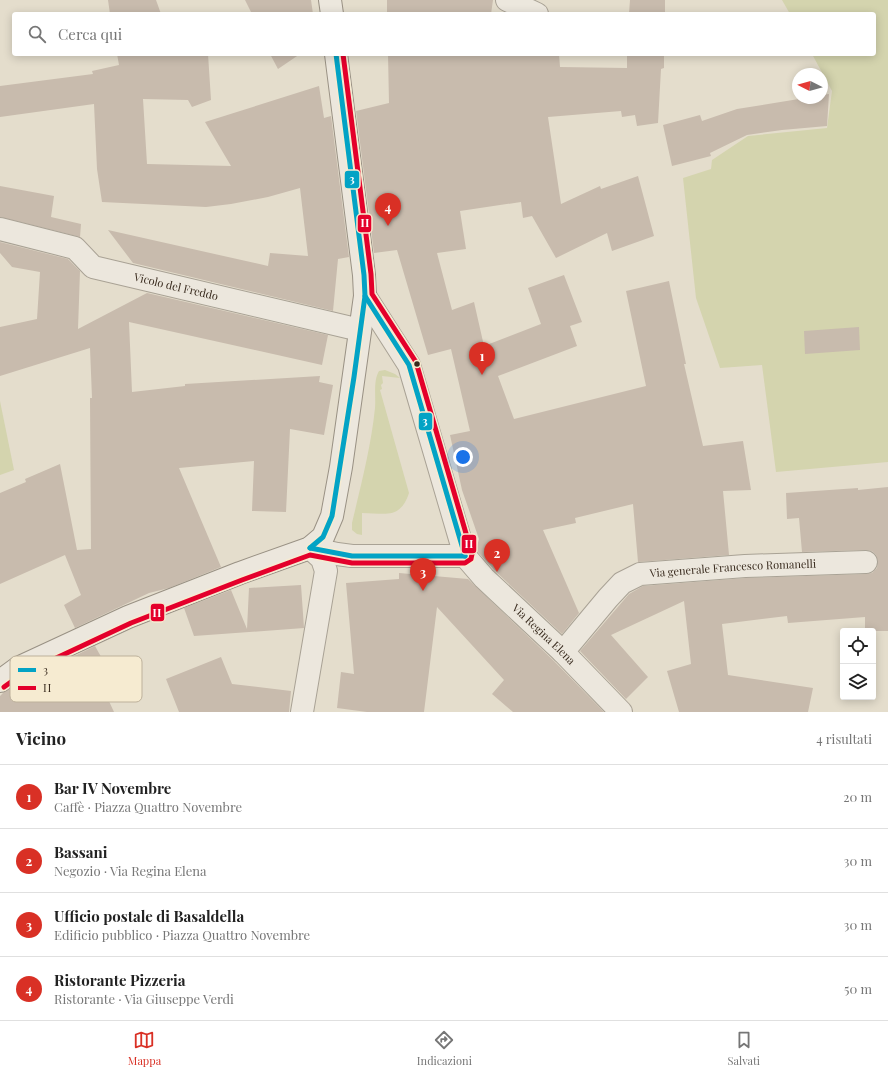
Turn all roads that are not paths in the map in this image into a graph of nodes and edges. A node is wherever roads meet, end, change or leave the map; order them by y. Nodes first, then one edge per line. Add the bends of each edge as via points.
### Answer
1 (330, 0) edge
2 (507, 0) edge
3 (332, 12) edge
4 (533, 12) edge
5 (336, 56) edge
6 (0, 229) edge
7 (365, 296) junction
8 (360, 330) junction
9 (310, 548) junction
10 (465, 556) junction
11 (866, 562) dead end
12 (563, 652) junction
13 (44, 656) edge
14 (10, 674) edge
15 (0, 681) edge
16 (302, 712) edge
17 (621, 712) edge

1 - 3 street
2 - 4 street
5 - 7 street
6 - 8 street, Vicolo del Freddo via 75,248 93,267
7 - 8 street
7 - 10 street via 410,365
8 - 9 street via 332,516 323,537
9 - 10 street via 352,556
9 - 13 street via 128,617
9 - 16 street via 322,559 326,571
10 - 12 street, Via Regina Elena via 484,578
11 - 12 street, Via generale Francesco Romanelli via 745,566 640,574 622,583
12 - 17 street, Via Regina Elena
14 - 15 street

